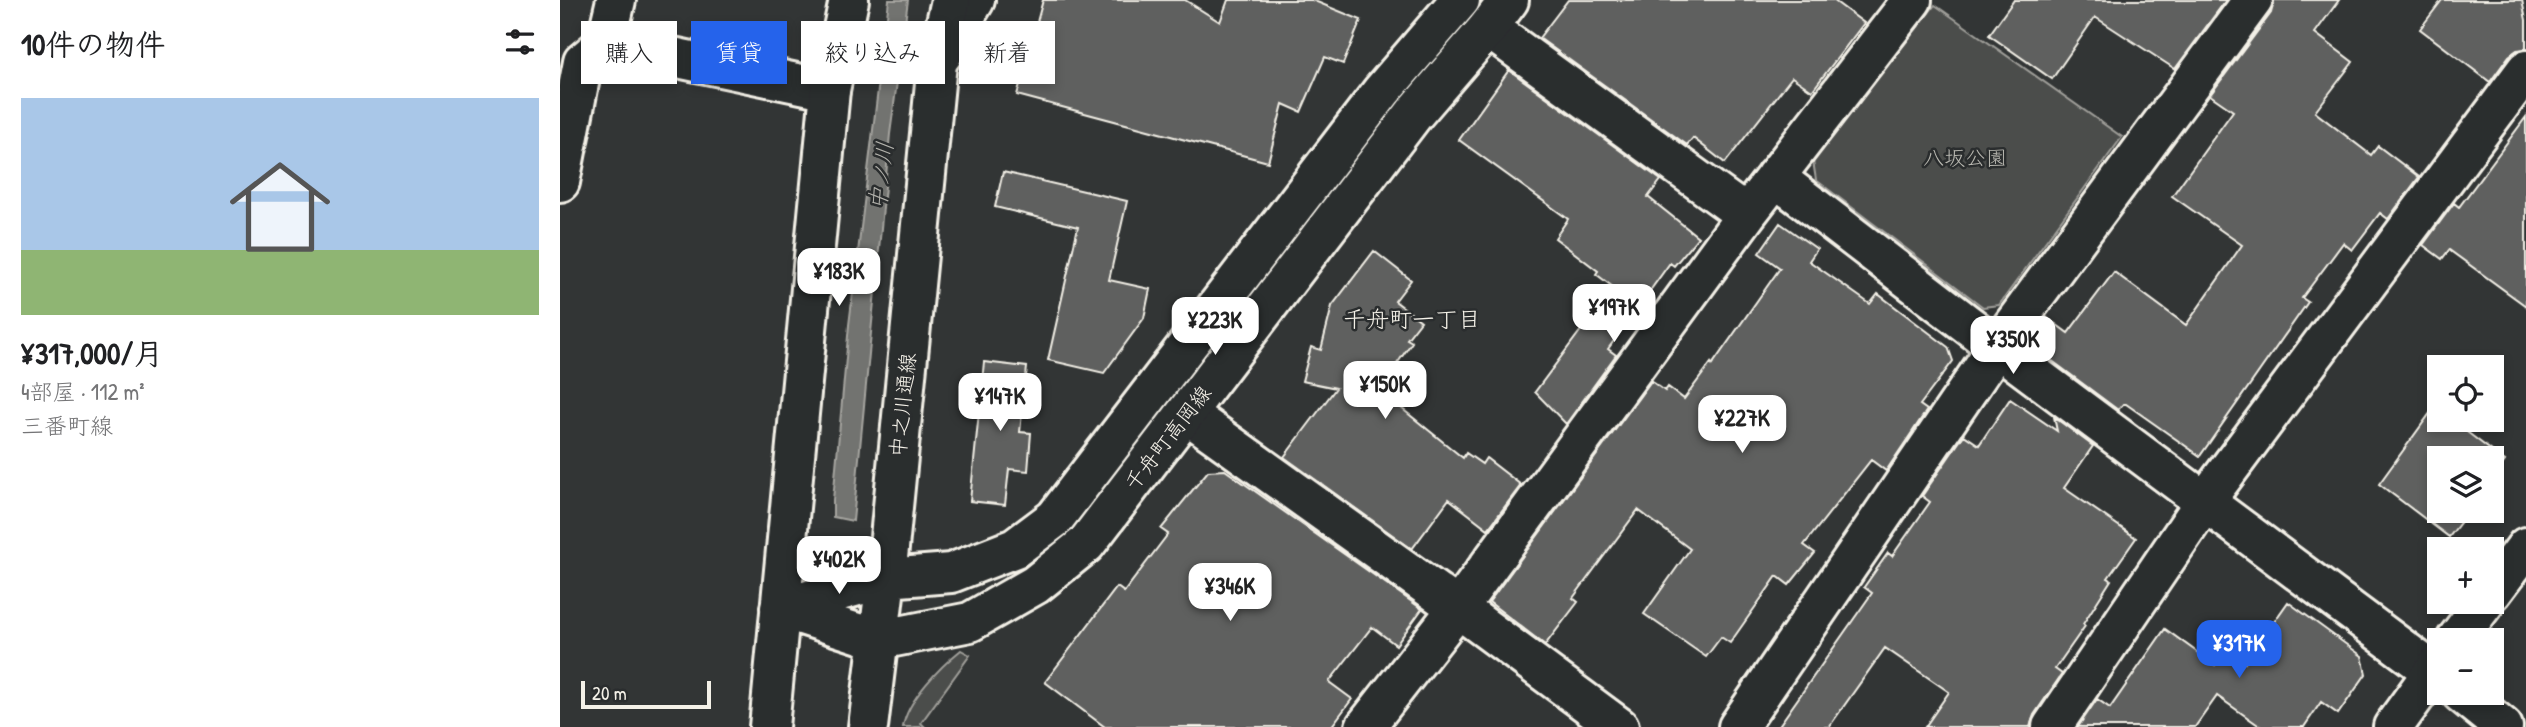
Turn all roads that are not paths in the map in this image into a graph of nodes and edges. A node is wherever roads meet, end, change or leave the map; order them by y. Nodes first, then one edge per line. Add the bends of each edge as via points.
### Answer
1 (616, 0) edge
2 (849, 0) edge
3 (951, 0) edge
4 (975, 0) edge
5 (1912, 0) edge
6 (2253, 0) edge
7 (1458, 2) edge
8 (1499, 14) edge
9 (611, 21) edge
10 (945, 27) edge
11 (945, 50) edge
12 (677, 58) edge
13 (2526, 70) edge
14 (581, 72) edge
15 (935, 84) edge
16 (830, 90) junction
17 (1775, 177) junction
18 (560, 182) edge
19 (1746, 215) junction
20 (1997, 347) junction
21 (1153, 388) junction
22 (1187, 414) junction
23 (2205, 501) junction
24 (2526, 547) edge
25 (2504, 576) edge
26 (886, 578) junction
27 (780, 608) junction
28 (1458, 608) junction
29 (2476, 614) edge
30 (2465, 628) edge
31 (879, 640) junction
32 (2427, 664) edge
33 (2427, 692) edge
34 (2477, 705) edge
35 (769, 727) edge
36 (868, 727) edge
37 (1365, 727) edge
38 (1619, 727) edge
39 (1738, 727) edge
40 (2052, 727) edge
41 (2393, 727) edge
42 (2503, 727) edge

1 - 9 street
2 - 16 street
3 - 10 street, 中之川通線
4 - 11 street
5 - 17 street
6 - 20 street
7 - 8 street
7 - 21 street, 千舟町高岡線 via 1382,91
8 - 19 street
8 - 22 street, 千舟町高岡線 via 1414,114
12 - 16 street
13 - 23 street
14 - 18 street
15 - 26 street, 中之川通線
16 - 27 street
17 - 19 street
17 - 20 street
19 - 28 street
20 - 23 street
20 - 39 street
21 - 22 street
21 - 26 street, 千舟町高岡線 via 1055,518 1015,548 951,573
22 - 28 street
22 - 31 street, 千舟町高岡線 via 1086,544 1035,585 970,622
23 - 32 street
23 - 40 street
24 - 25 street
26 - 27 street, 千舟町高岡線
26 - 31 street, 中之川通線
27 - 31 street, 千舟町高岡線
27 - 35 street
28 - 37 street
28 - 38 street
29 - 30 street
31 - 36 street, 中之川通線
33 - 41 street
34 - 42 street

